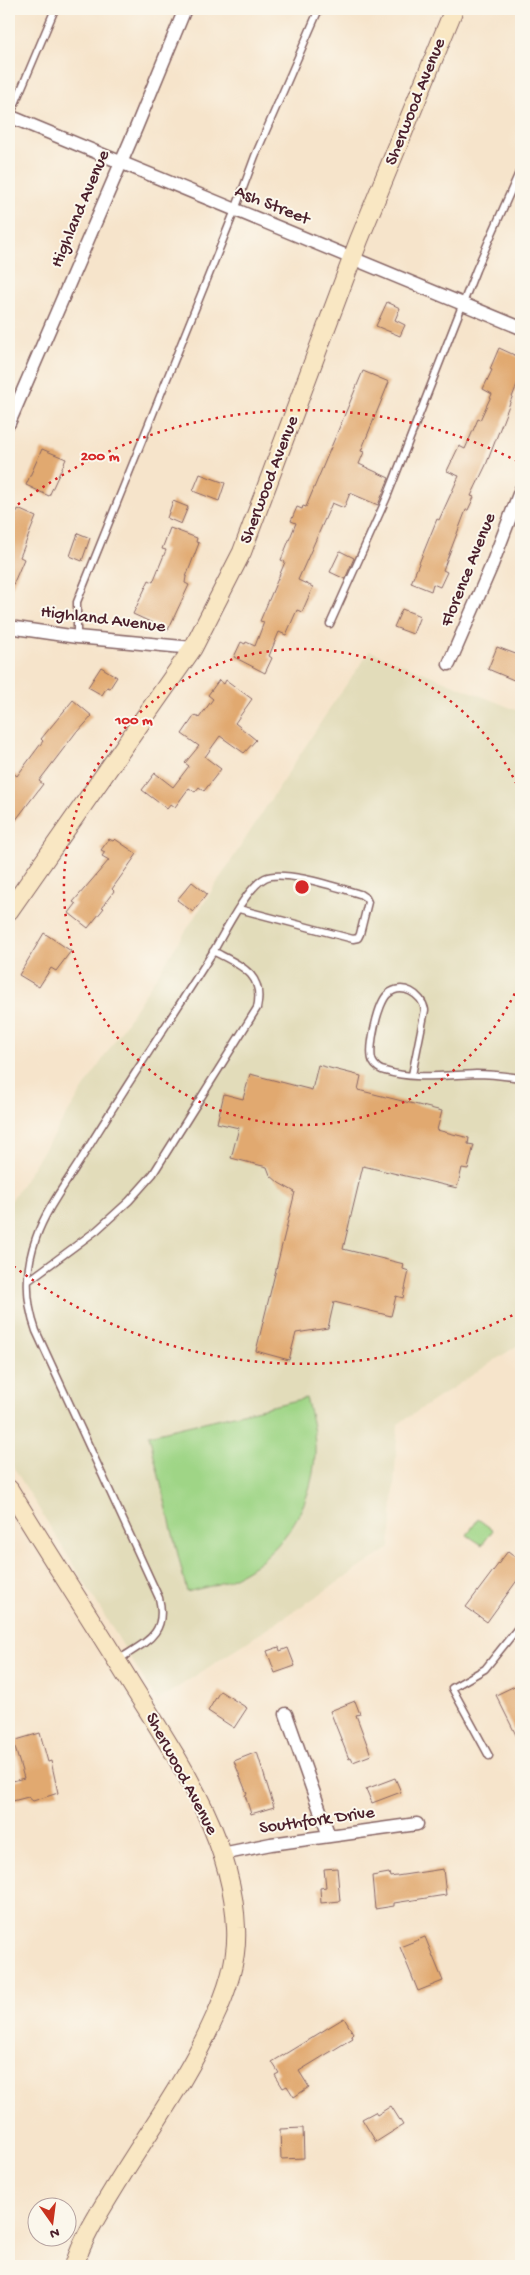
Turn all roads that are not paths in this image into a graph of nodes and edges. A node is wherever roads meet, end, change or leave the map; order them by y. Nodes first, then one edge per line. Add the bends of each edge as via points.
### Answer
1 (54, 9) edge
2 (185, 9) edge
3 (320, 9) edge
4 (454, 9) edge
5 (9, 117) edge
6 (120, 161) junction
7 (521, 168) edge
8 (235, 210) junction
9 (353, 258) junction
10 (463, 303) junction
11 (521, 328) edge
12 (9, 423) edge
13 (521, 489) edge
14 (330, 624) dead end
15 (9, 627) edge
16 (77, 637) junction
17 (193, 648) junction
18 (449, 664) dead end
19 (239, 909) junction
20 (9, 911) edge
21 (214, 951) junction
22 (412, 1075) junction
23 (521, 1078) edge
24 (28, 1281) junction
25 (9, 1489) edge
26 (521, 1624) edge
27 (117, 1661) junction
28 (286, 1714) dead end
29 (489, 1756) dead end
30 (417, 1824) dead end
31 (329, 1836) junction
32 (222, 1854) junction
33 (74, 2266) edge

1 - 5 lane
2 - 6 street, Highland Avenue
3 - 8 lane via 255,156
4 - 9 street, Sherwood Avenue
5 - 6 street, Ash Street
6 - 8 street, Ash Street
6 - 12 street, Highland Avenue
7 - 10 lane
8 - 9 street, Ash Street
8 - 16 lane via 77,602
9 - 10 street, Ash Street
9 - 17 street, Sherwood Avenue via 242,552
10 - 11 street, Ash Street
10 - 14 lane via 387,497
13 - 18 street, Florence Avenue
15 - 16 street, Highland Avenue
16 - 17 street, Highland Avenue
17 - 20 street, Sherwood Avenue
19 - 19 lane via 254,886 263,879 281,874 360,894 368,902 360,934 353,939
19 - 21 lane
21 - 24 lane via 42,1224 31,1254
21 - 24 lane via 248,970 255,979 259,990 257,1008 154,1174 97,1230
22 - 22 lane via 382,1071 371,1056 370,1047 382,1001 388,993 396,990 417,994 425,1010
22 - 23 lane via 479,1074
24 - 27 lane via 31,1317 36,1331 159,1598 162,1613 156,1631 150,1639
25 - 27 street, Sherwood Avenue
26 - 29 lane via 485,1669 452,1688
27 - 32 street, Sherwood Avenue via 175,1755 200,1801
28 - 31 street
30 - 31 street, Southfork Drive
31 - 32 street, Southfork Drive
32 - 33 street, Sherwood Avenue via 231,1890 236,1935 232,1971 222,2002 195,2056 92,2223

